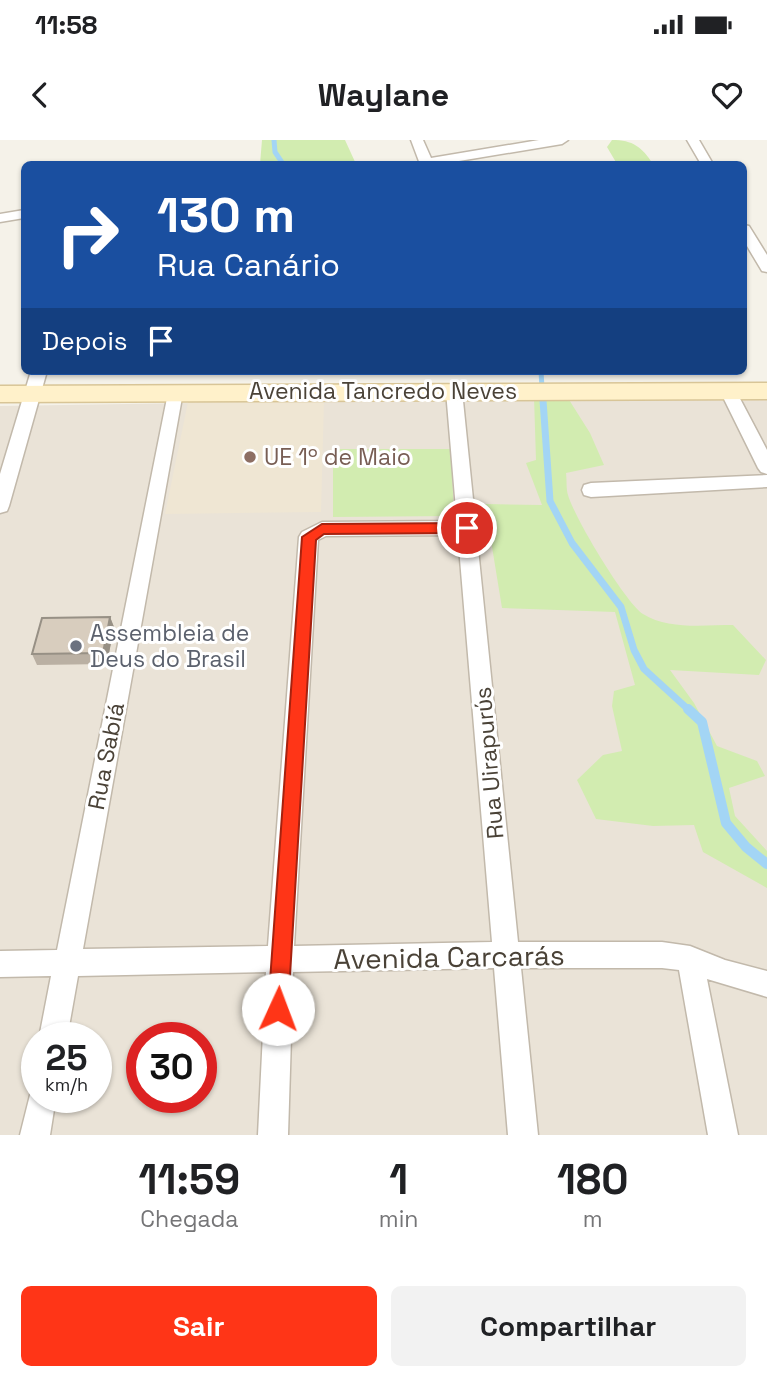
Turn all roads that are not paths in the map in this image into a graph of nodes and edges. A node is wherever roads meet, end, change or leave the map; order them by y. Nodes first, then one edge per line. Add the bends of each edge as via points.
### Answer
1 (417, 140) edge
2 (562, 140) edge
3 (694, 140) edge
4 (426, 161) edge
5 (444, 161) edge
6 (705, 161) edge
7 (21, 214) edge
8 (0, 218) edge
9 (747, 234) edge
10 (767, 268) edge
11 (37, 382) edge
12 (454, 391) junction
13 (728, 391) junction
14 (767, 391) edge
15 (175, 392) junction
16 (0, 394) edge
17 (767, 467) edge
18 (767, 481) edge
19 (591, 490) dead end
20 (0, 506) edge
21 (467, 528) junction
22 (508, 955) junction
23 (280, 959) junction
24 (690, 959) junction
25 (67, 962) junction
26 (0, 964) edge
27 (767, 984) edge
28 (56, 1022) edge
29 (39, 1113) edge
30 (35, 1135) edge
31 (273, 1135) edge
32 (523, 1135) edge
33 (723, 1135) edge

1 - 4 street
2 - 5 street
3 - 6 street
7 - 8 street
9 - 10 street
11 - 15 street, Avenida Tancredo Neves
11 - 16 street, Avenida Tancredo Neves
11 - 20 street
12 - 13 street, Avenida Tancredo Neves
12 - 15 street, Avenida Tancredo Neves
12 - 21 street, Rua Uirapurύs
13 - 14 street, Avenida Tancredo Neves
13 - 17 street
15 - 25 street, Rua Sabiá
18 - 19 street
21 - 22 street, Rua Uirapurύs
21 - 23 street via 322,529 309,537
22 - 23 street, Avenida Carcarás
22 - 24 street, Avenida Carcarás
22 - 32 street, Rua Uirapurύs
23 - 25 street, Avenida Carcarás
23 - 31 street
24 - 27 street, Avenida Carcarás
24 - 33 street
25 - 26 street, Avenida Carcarás
25 - 28 street, Rua Sabiá
29 - 30 street

